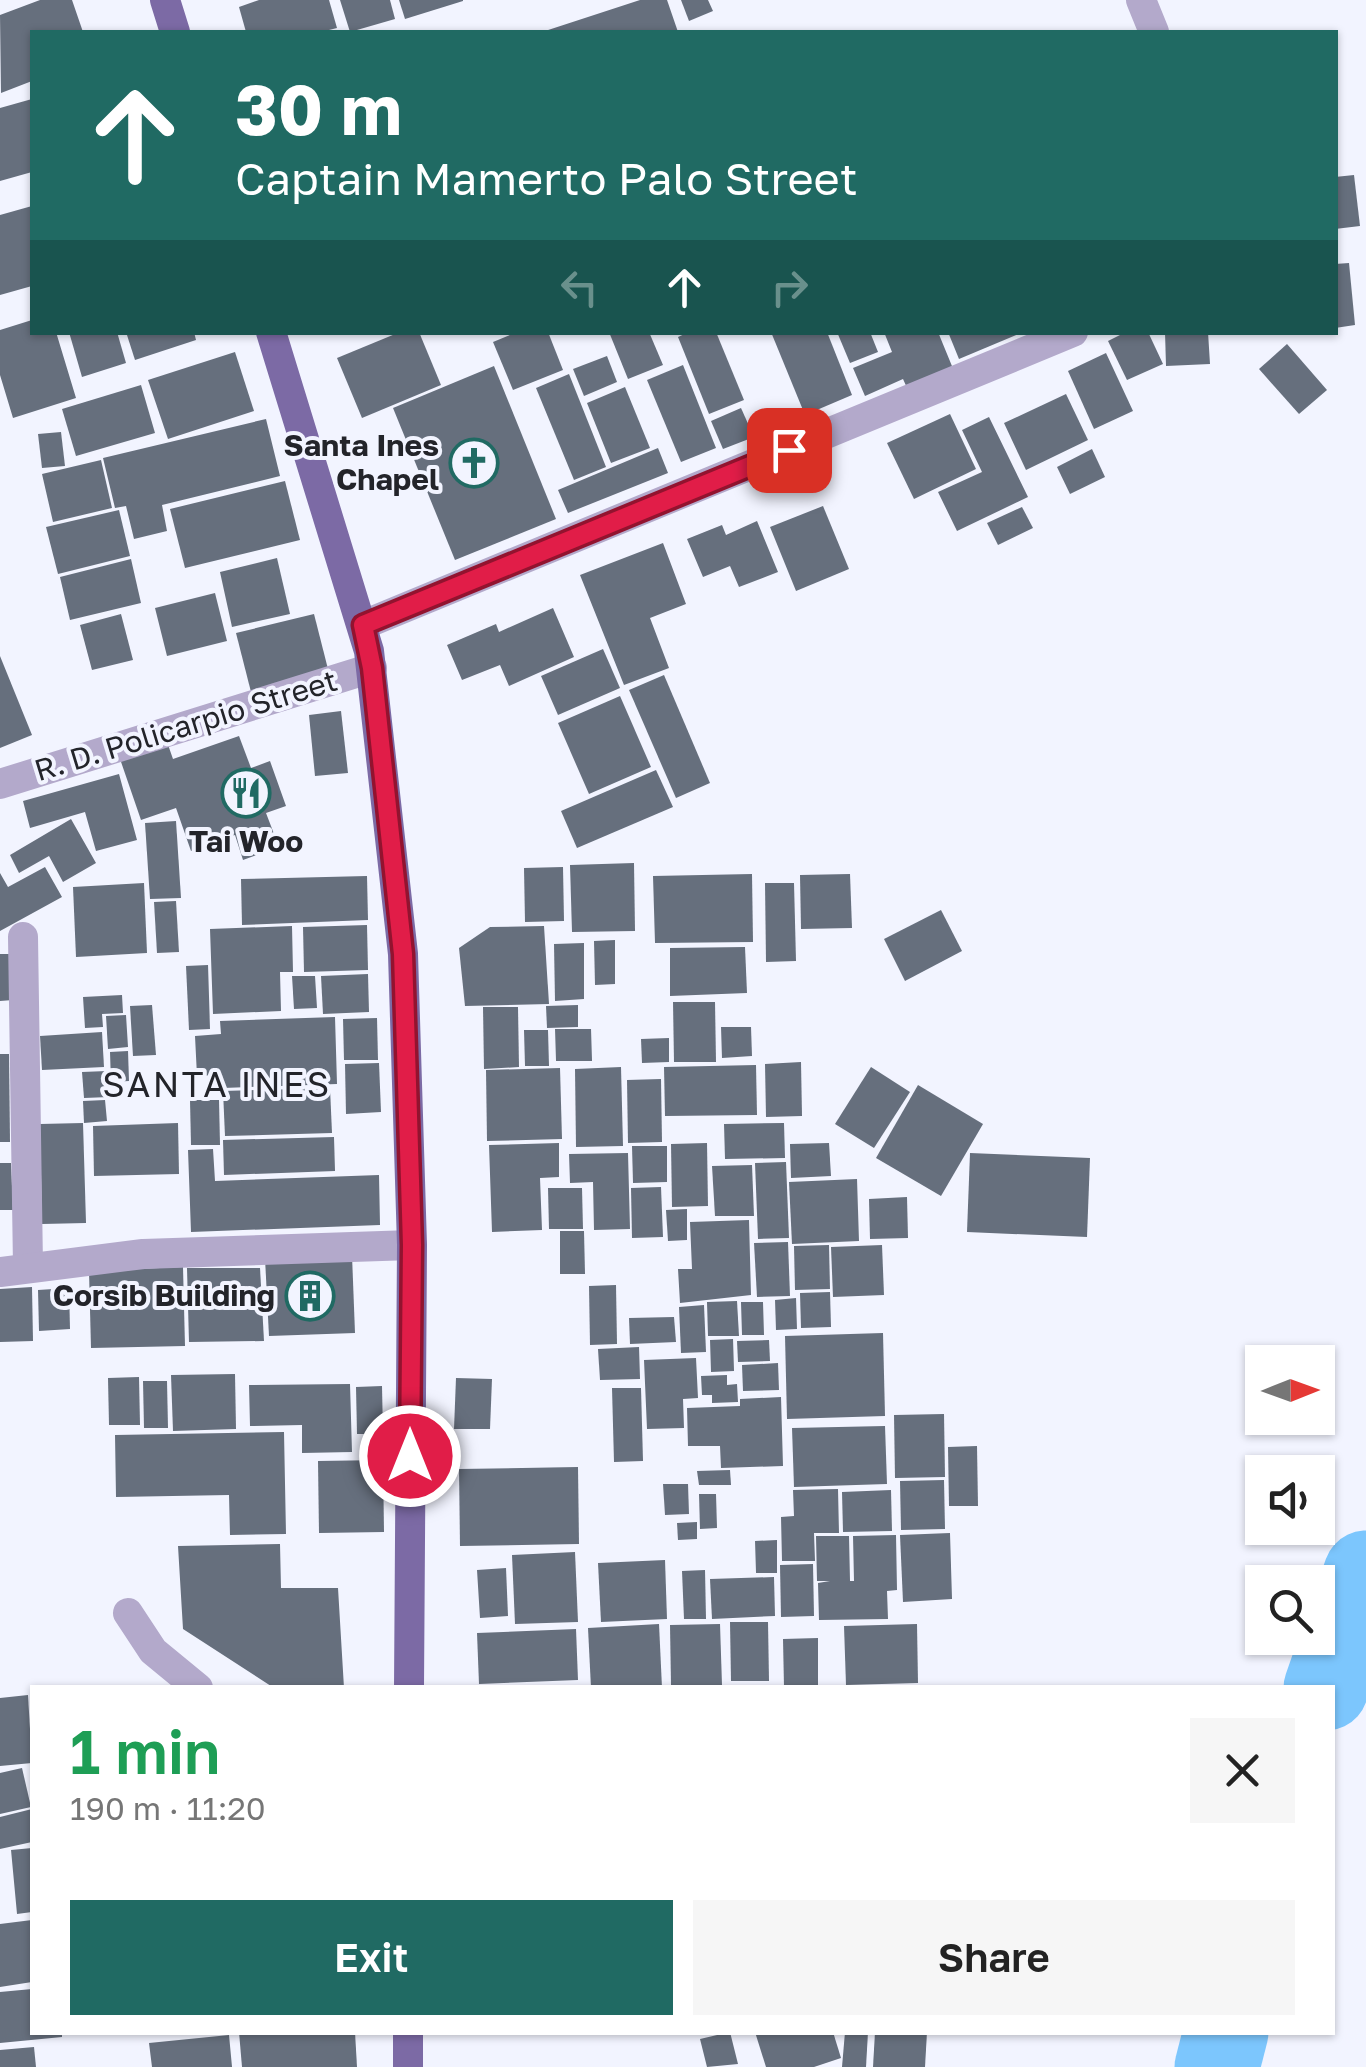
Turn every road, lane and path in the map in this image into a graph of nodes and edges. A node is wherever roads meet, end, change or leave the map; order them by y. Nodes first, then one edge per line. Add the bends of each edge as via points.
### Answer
1 (165, 0) edge
2 (1140, 0) edge
3 (175, 30) edge
4 (1153, 30) edge
5 (272, 335) edge
6 (1065, 335) edge
7 (363, 625) junction
8 (372, 668) junction
9 (0, 784) edge
10 (23, 937) dead end
11 (412, 1245) junction
12 (14, 1269) edge
13 (128, 1613) dead end
14 (194, 1685) edge
15 (408, 1685) edge
16 (408, 2035) edge
17 (408, 2067) edge

1 - 3 main road
2 - 4 street
5 - 7 main road
6 - 7 street
7 - 8 main road
8 - 9 street, R. D. Policarpio Street
8 - 11 main road via 403,954
10 - 12 street
11 - 12 street via 143,1254
11 - 15 main road
13 - 14 street via 154,1651
16 - 17 main road

